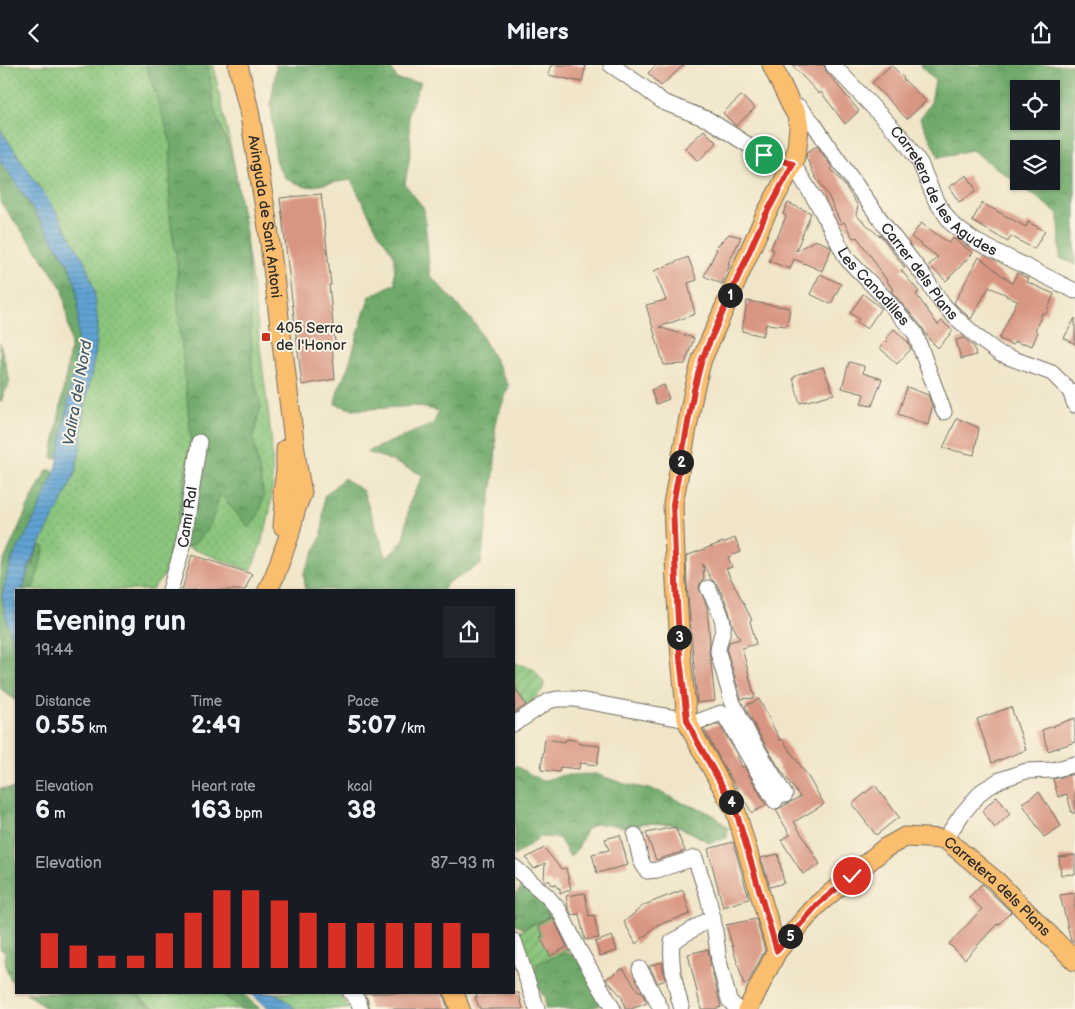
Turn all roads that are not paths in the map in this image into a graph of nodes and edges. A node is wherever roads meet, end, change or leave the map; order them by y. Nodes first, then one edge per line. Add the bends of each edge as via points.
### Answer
1 (229, 65) edge
2 (238, 65) edge
3 (612, 65) edge
4 (772, 65) edge
5 (832, 65) edge
6 (791, 105) junction
7 (793, 164) junction
8 (1075, 291) edge
9 (1069, 383) edge
10 (1075, 405) edge
11 (944, 413) dead end
12 (199, 442) dead end
13 (293, 492) junction
14 (708, 588) dead end
15 (170, 589) edge
16 (260, 589) edge
17 (268, 589) edge
18 (732, 701) junction
19 (688, 719) junction
20 (515, 724) edge
21 (1075, 764) edge
22 (634, 835) dead end
23 (946, 839) junction
24 (515, 868) edge
25 (712, 917) junction
26 (515, 944) edge
27 (777, 951) junction
28 (1075, 961) edge
29 (640, 969) dead end
30 (352, 994) edge
31 (454, 994) edge
32 (463, 994) edge
33 (681, 1006) dead end
34 (362, 1009) edge
35 (460, 1009) edge
36 (469, 1009) edge
37 (536, 1009) edge
38 (613, 1009) edge
39 (661, 1009) edge
40 (738, 1009) edge
41 (748, 1009) edge

1 - 13 main road, Avinguda de Sant Antoni via 250,166
2 - 13 main road, Avinguda de Sant Antoni via 249,109 268,227 297,466
3 - 7 street via 662,102 709,120 764,155
4 - 6 main road
5 - 8 street, Carretera de les Agudes via 904,140 920,163 936,201 952,223 975,241
6 - 7 main road via 797,115 798,128
6 - 9 street, Carrer dels Plans via 799,107 814,124 888,230 955,317 1000,354 1052,373
7 - 11 street, Les Canadilles via 847,259 915,333
7 - 19 main road via 734,284 702,359 694,390 673,504 680,658
9 - 10 street, Carrer dels Plans
12 - 15 street, Cami Ral via 183,546
13 - 16 main road via 271,568
13 - 17 main road via 296,508 289,536
14 - 18 street via 723,623 718,652
18 - 19 street
18 - 19 street via 780,798 725,716 721,713
19 - 20 street via 574,699 557,699
19 - 27 main road via 736,811
21 - 23 street via 1053,770 1026,771 1000,780 982,791
22 - 25 street via 647,871 694,858
23 - 27 main road, Carretera dels Plans via 905,837 885,848 818,904
23 - 28 main road, Carretera dels Plans via 996,881
24 - 38 street via 559,910
25 - 33 street via 672,942 675,986
25 - 40 street via 729,1000
26 - 37 street
27 - 41 main road, Carretera dels Plans
29 - 39 street
30 - 34 street
31 - 35 main road
32 - 36 main road

